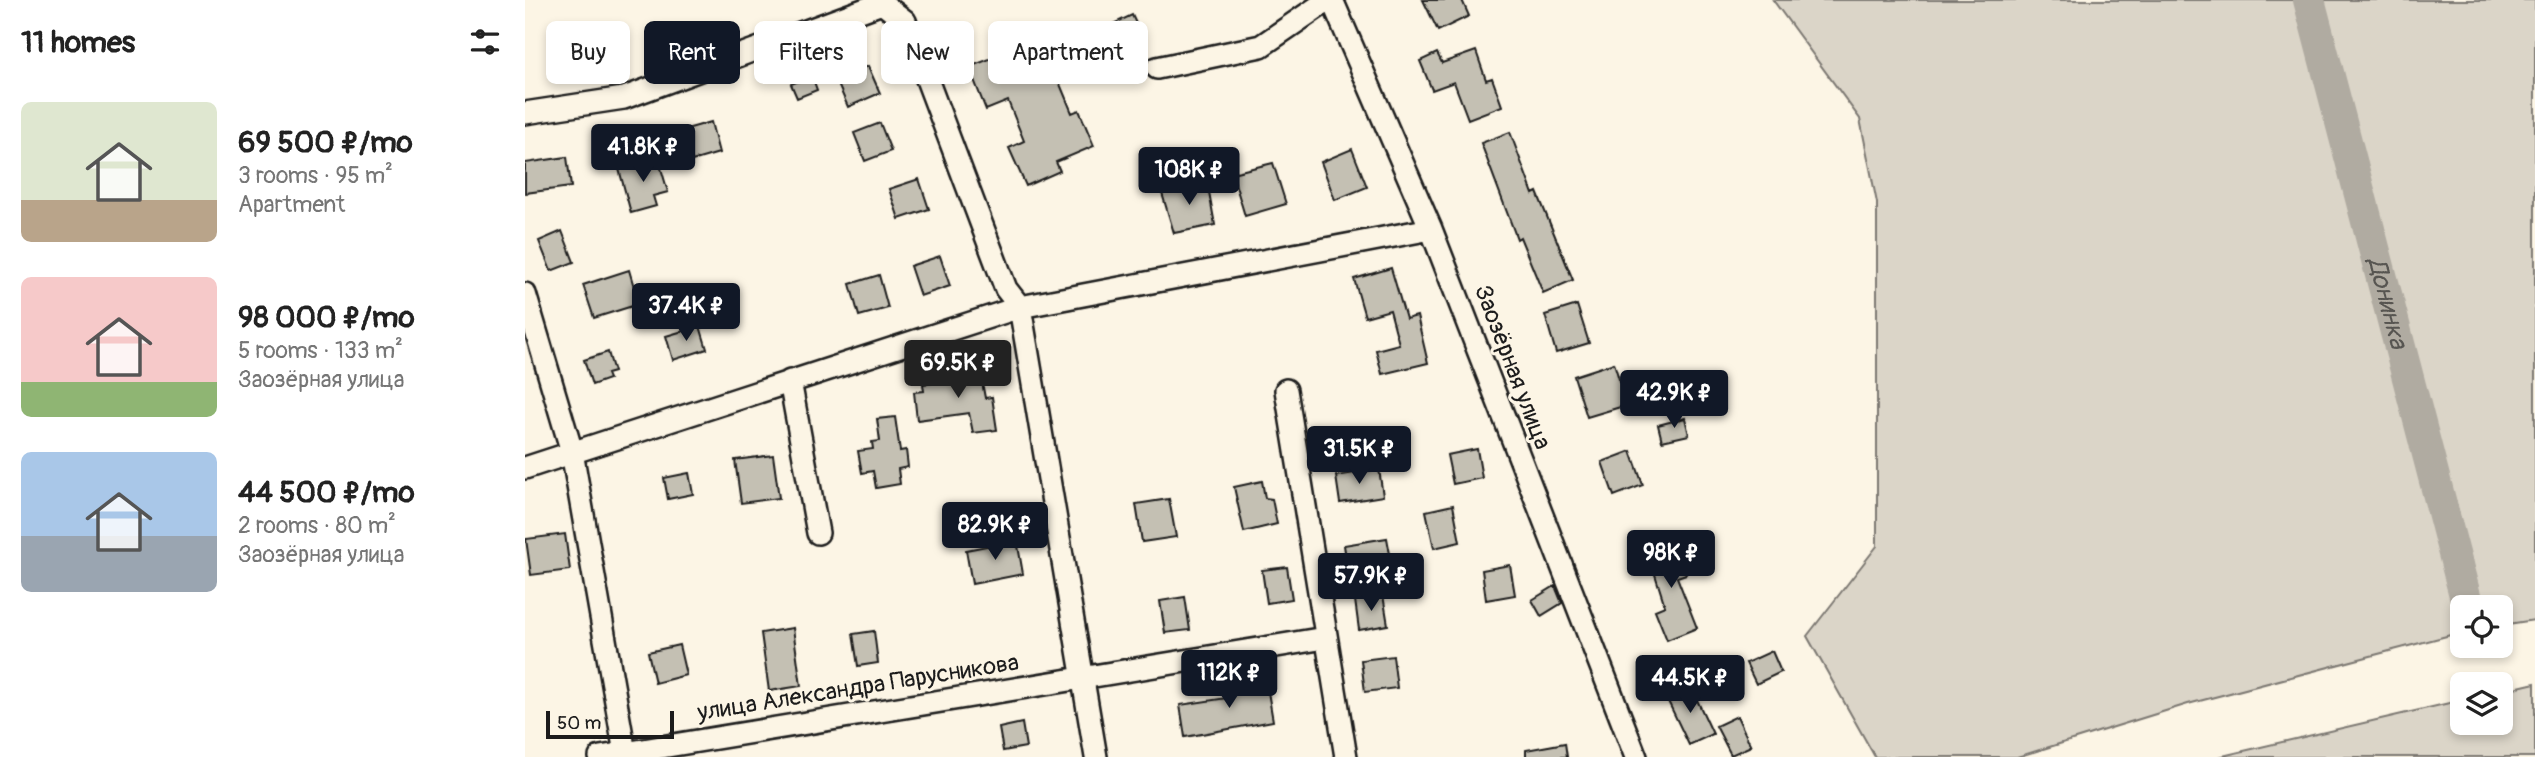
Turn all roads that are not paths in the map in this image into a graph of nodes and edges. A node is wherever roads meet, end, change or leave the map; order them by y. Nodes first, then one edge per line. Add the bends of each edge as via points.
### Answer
1 (1330, 0) edge
2 (1157, 68) dead end
3 (525, 113) edge
4 (1431, 229) junction
5 (525, 294) edge
6 (1020, 307) junction
7 (790, 382) junction
8 (1286, 390) dead end
9 (572, 452) junction
10 (525, 468) edge
11 (818, 533) dead end
12 (1325, 638) junction
13 (1084, 676) junction
14 (625, 753) junction
15 (600, 757) edge
16 (1096, 757) edge
17 (1346, 757) edge
18 (1636, 757) edge

1 - 2 street via 1261,46
1 - 4 street, Заозёрная улица
3 - 6 street via 624,98 882,3 905,20 1006,289
4 - 6 street
4 - 18 street, Заозёрная улица
5 - 9 street
6 - 7 street
6 - 13 street
7 - 9 street
7 - 11 street
8 - 12 street
9 - 10 street
9 - 14 street
12 - 13 street
12 - 17 street
13 - 14 street, улица Александра Парусникова
13 - 16 street
14 - 15 street, улица Александра Парусникова

